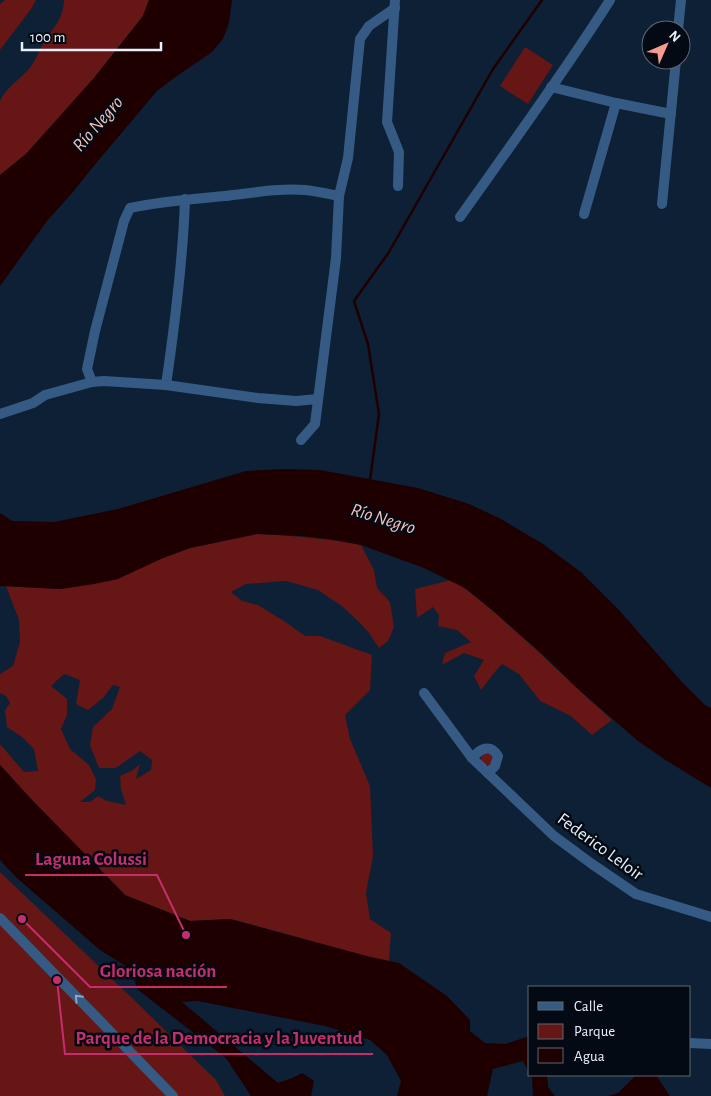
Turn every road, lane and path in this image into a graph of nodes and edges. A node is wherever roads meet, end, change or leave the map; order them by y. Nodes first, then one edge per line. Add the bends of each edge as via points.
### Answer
1 (610, 0) edge
2 (681, 0) edge
3 (395, 4) edge
4 (679, 20) edge
5 (675, 70) edge
6 (551, 87) junction
7 (616, 103) junction
8 (671, 114) junction
9 (398, 186) dead end
10 (339, 196) junction
11 (185, 199) junction
12 (662, 204) dead end
13 (584, 214) dead end
14 (460, 217) dead end
15 (92, 382) junction
16 (166, 385) junction
17 (318, 399) junction
18 (0, 414) edge
19 (302, 440) dead end
20 (424, 693) dead end
21 (472, 758) junction
22 (488, 773) junction
23 (711, 916) edge
24 (0, 918) edge
25 (691, 1043) edge
26 (711, 1044) edge
27 (173, 1096) edge

1 - 6 street
2 - 4 street
3 - 9 street via 387,122 399,152
3 - 10 street via 369,26 360,39 348,158
5 - 8 street
6 - 7 street
6 - 14 street
7 - 8 street
7 - 13 street
8 - 12 street
10 - 11 street via 306,190
10 - 17 street via 336,258
11 - 15 street via 130,208 95,331 87,369
11 - 16 street via 177,311
15 - 16 street
15 - 18 street via 45,395 33,403
16 - 17 street via 258,398
17 - 19 street via 315,424
20 - 21 street, Federico Leloir
21 - 22 street, Federico Leloir
21 - 22 street via 484,749 496,752 495,766
22 - 23 street, Federico Leloir via 554,836 636,894
27 -> 24 street
25 - 26 street

